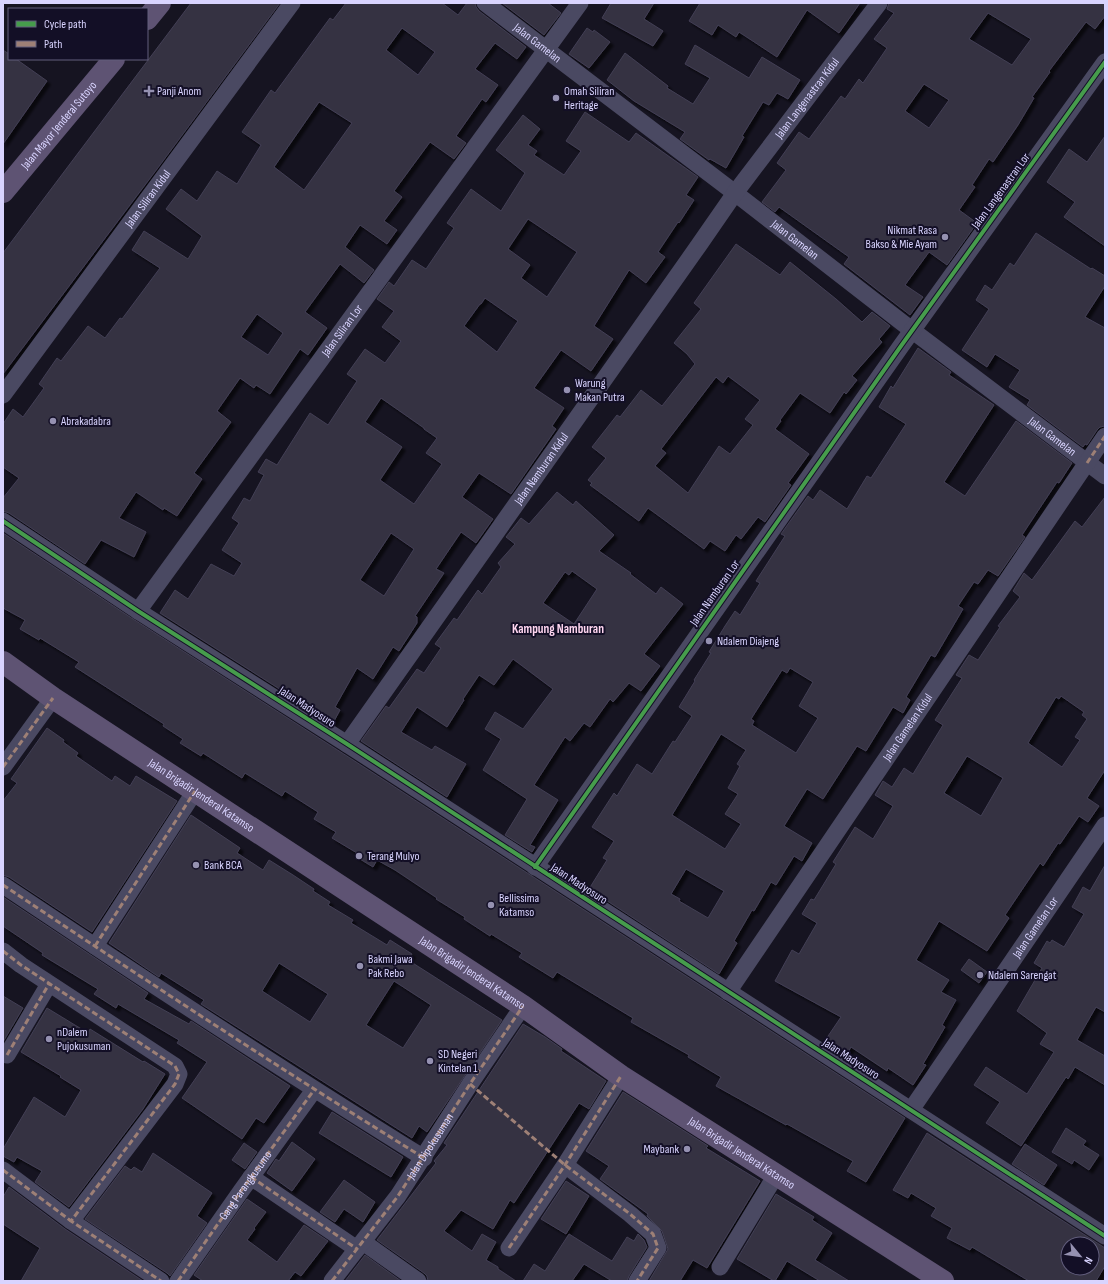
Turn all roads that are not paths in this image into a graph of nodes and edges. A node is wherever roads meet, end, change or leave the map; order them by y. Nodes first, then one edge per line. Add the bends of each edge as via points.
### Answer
1 (160, 3) edge
2 (292, 3) edge
3 (485, 3) edge
4 (580, 3) edge
5 (879, 3) edge
6 (148, 18) edge
7 (546, 49) junction
8 (113, 60) edge
9 (1105, 62) edge
10 (3, 192) edge
11 (735, 193) junction
12 (913, 331) junction
13 (3, 395) edge
14 (1105, 436) edge
15 (1087, 463) junction
16 (1105, 476) edge
17 (3, 521) edge
18 (138, 611) junction
19 (3, 662) edge
20 (53, 698) junction
21 (347, 744) junction
22 (3, 767) edge
23 (195, 791) junction
24 (1105, 825) edge
25 (535, 867) junction
26 (3, 885) edge
27 (95, 946) junction
28 (3, 951) edge
29 (49, 984) junction
30 (728, 992) junction
31 (523, 1006) junction
32 (7, 1055) dead end
33 (621, 1076) junction
34 (314, 1090) junction
35 (911, 1110) junction
36 (424, 1158) junction
37 (565, 1165) junction
38 (3, 1170) edge
39 (776, 1175) junction
40 (251, 1177) junction
41 (71, 1221) junction
42 (1103, 1229) edge
43 (360, 1245) junction
44 (509, 1248) dead end
45 (720, 1267) dead end
46 (161, 1281) edge
47 (178, 1281) edge
48 (332, 1281) edge
49 (418, 1281) edge
50 (637, 1281) edge
51 (943, 1281) edge

1 - 6 main road
2 - 13 street, Jalan Siliran Kidul
3 - 7 street, Jalan Gamelan
4 - 7 street, Jalan Siliran Lor
5 - 11 street, Jalan Langenastran Kidul
7 - 11 street, Jalan Gamelan
7 - 18 street, Jalan Siliran Lor
8 - 10 main road, Jalan Mayor Jenderal Sutoyo
9 - 12 street, Jalan Langenastran Lor
11 - 12 street, Jalan Gamelan
11 - 21 street, Jalan Namburan Kidul
12 - 15 street, Jalan Gamelan
12 - 25 street, Jalan Namburan Lor
14 - 15 street, Jalan Gamelan Kidul
15 - 16 street, Jalan Gamelan
15 - 30 street, Jalan Gamelan Kidul
17 - 18 street, Jalan Madyosuro
18 - 21 street, Jalan Madyosuro
19 - 20 main road, Jalan Brigadir Jenderal Katamso
20 - 22 street
20 - 23 main road, Jalan Brigadir Jenderal Katamso
21 - 25 street, Jalan Madyosuro
23 - 27 street
23 - 31 main road, Jalan Brigadir Jenderal Katamso
24 - 35 street, Jalan Gamelan Lor
25 - 30 street, Jalan Madyosuro
26 - 27 street
27 - 34 street
28 - 29 street
29 - 32 street
29 - 41 street via 175,1066 179,1074 175,1084
30 - 35 street, Jalan Madyosuro
31 - 33 main road, Jalan Brigadir Jenderal Katamso
31 - 36 street, Jalan Dipokusuman
33 - 37 street
33 - 39 main road, Jalan Brigadir Jenderal Katamso
34 - 36 street
34 - 40 street, Gang Parangkusumo
35 - 42 street, Jalan Madyosuro
36 - 43 street, Jalan Dipokusuman
37 - 44 street
37 - 50 street via 653,1234 658,1248
38 - 41 street
39 - 45 street
39 - 51 main road, Jalan Brigadir Jenderal Katamso
40 - 43 street
40 - 47 street, Gang Parangkusumo
41 - 46 street
43 - 48 street, Jalan Dipokusuman
43 - 49 street

